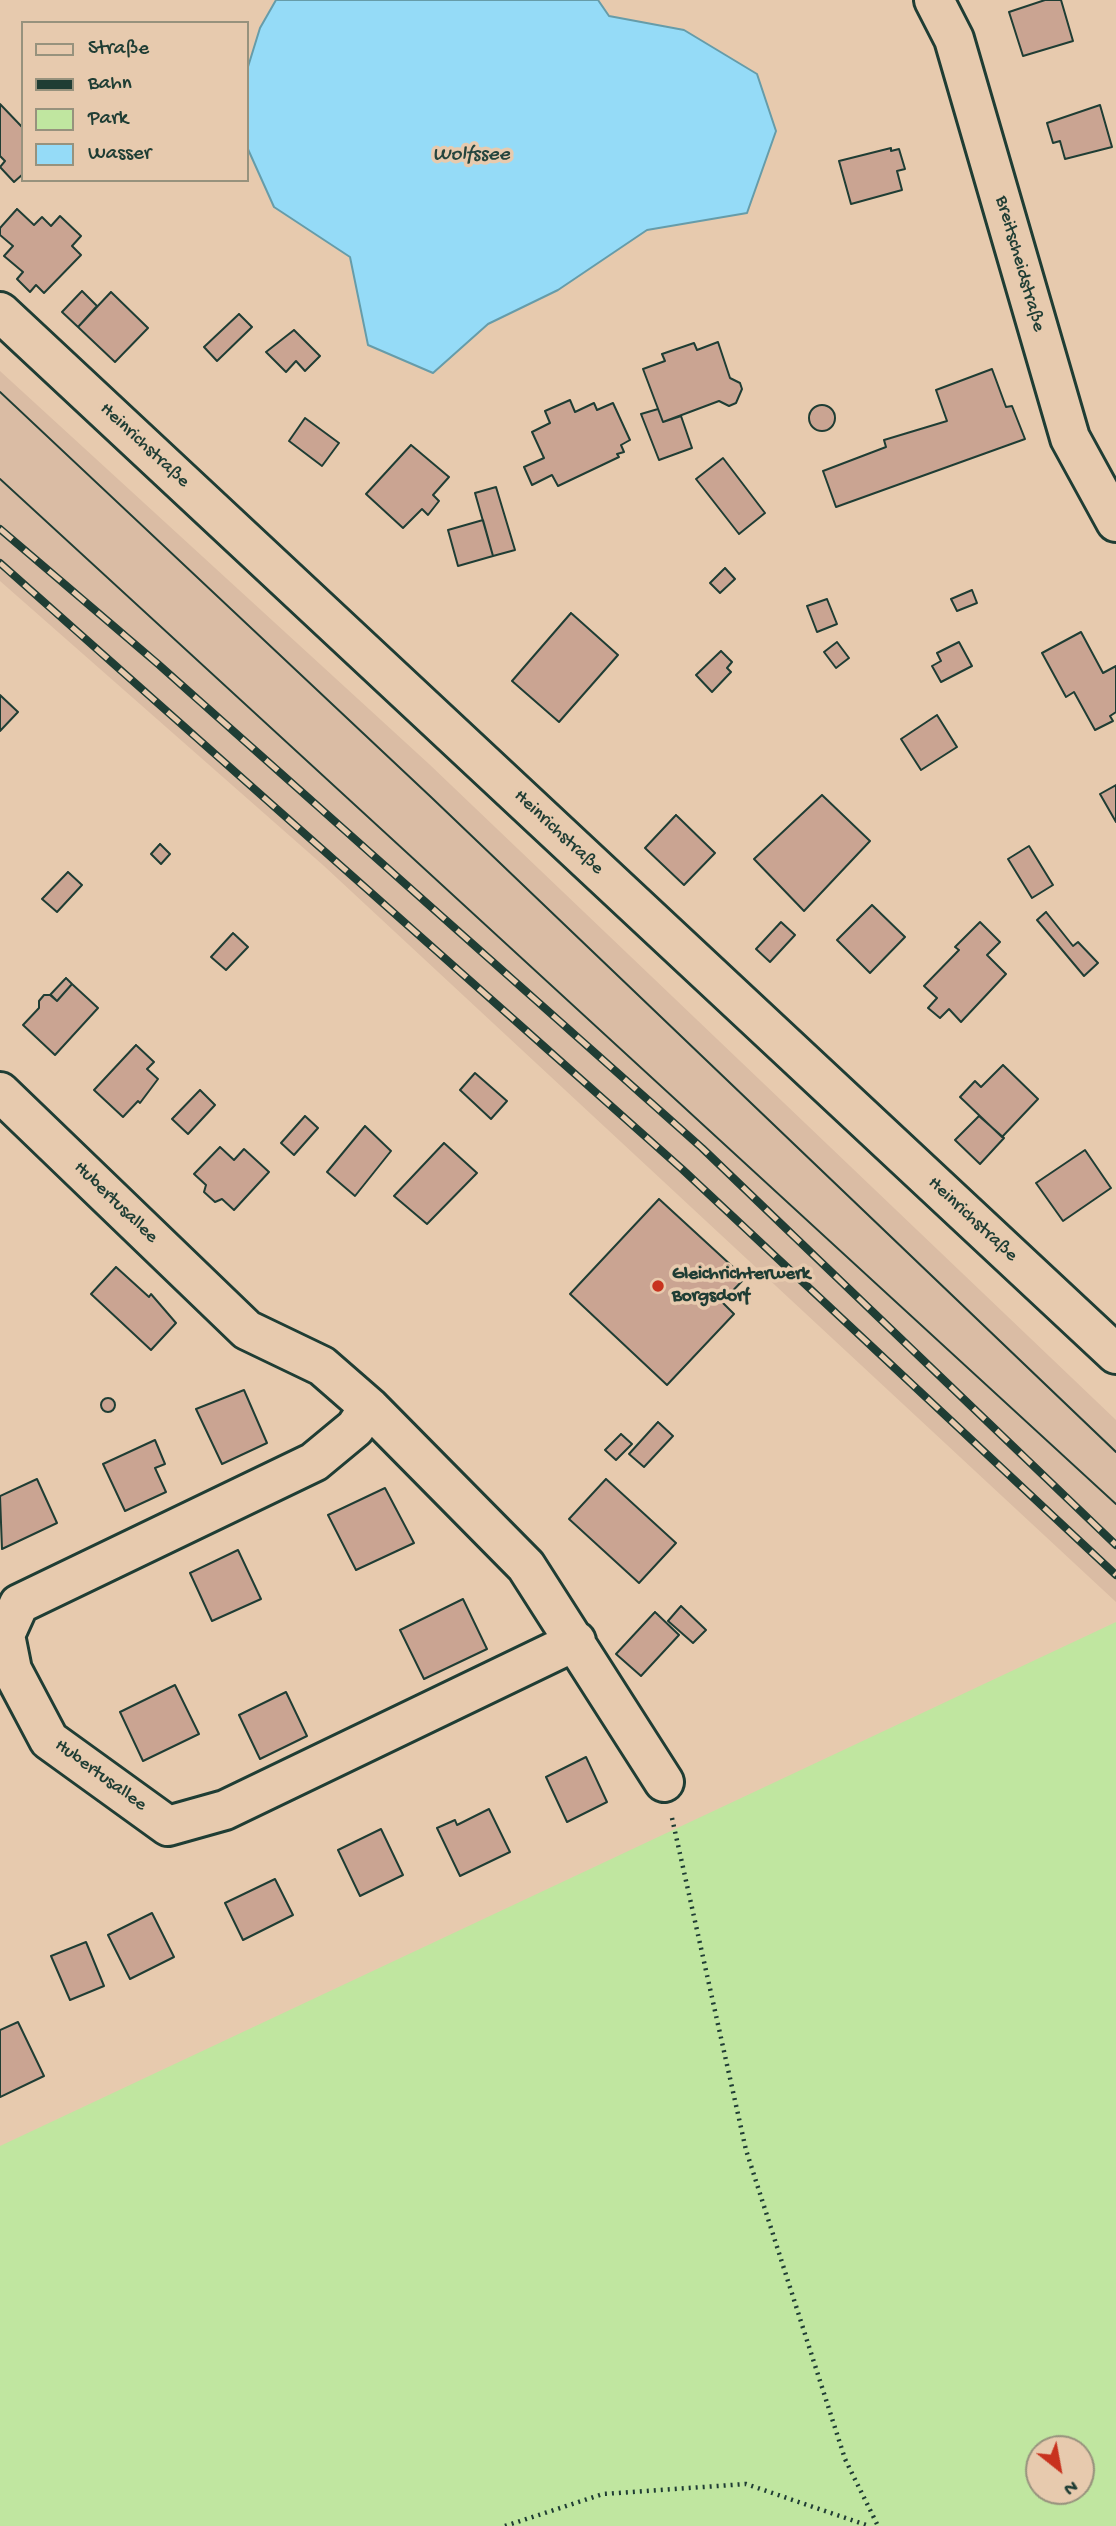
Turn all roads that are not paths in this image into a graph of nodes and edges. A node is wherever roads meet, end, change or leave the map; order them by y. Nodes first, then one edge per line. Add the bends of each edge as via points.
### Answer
1 (934, 0) edge
2 (0, 312) edge
3 (1116, 522) edge
4 (0, 1092) edge
5 (1116, 1354) edge
6 (369, 1407) junction
7 (576, 1641) junction
8 (664, 1783) road end

1 - 3 street, Breitscheidstraße via 954,39 1070,438
2 - 5 street, Heinrichstraße
4 - 6 street, Hubertusallee via 247,1330 322,1366
6 - 7 street, Hubertusallee via 526,1566
6 - 7 street, Hubertusallee via 355,1428 314,1462 19,1604 5,1635 12,1670 50,1740 168,1826 225,1810
7 - 8 street, Hubertusallee

